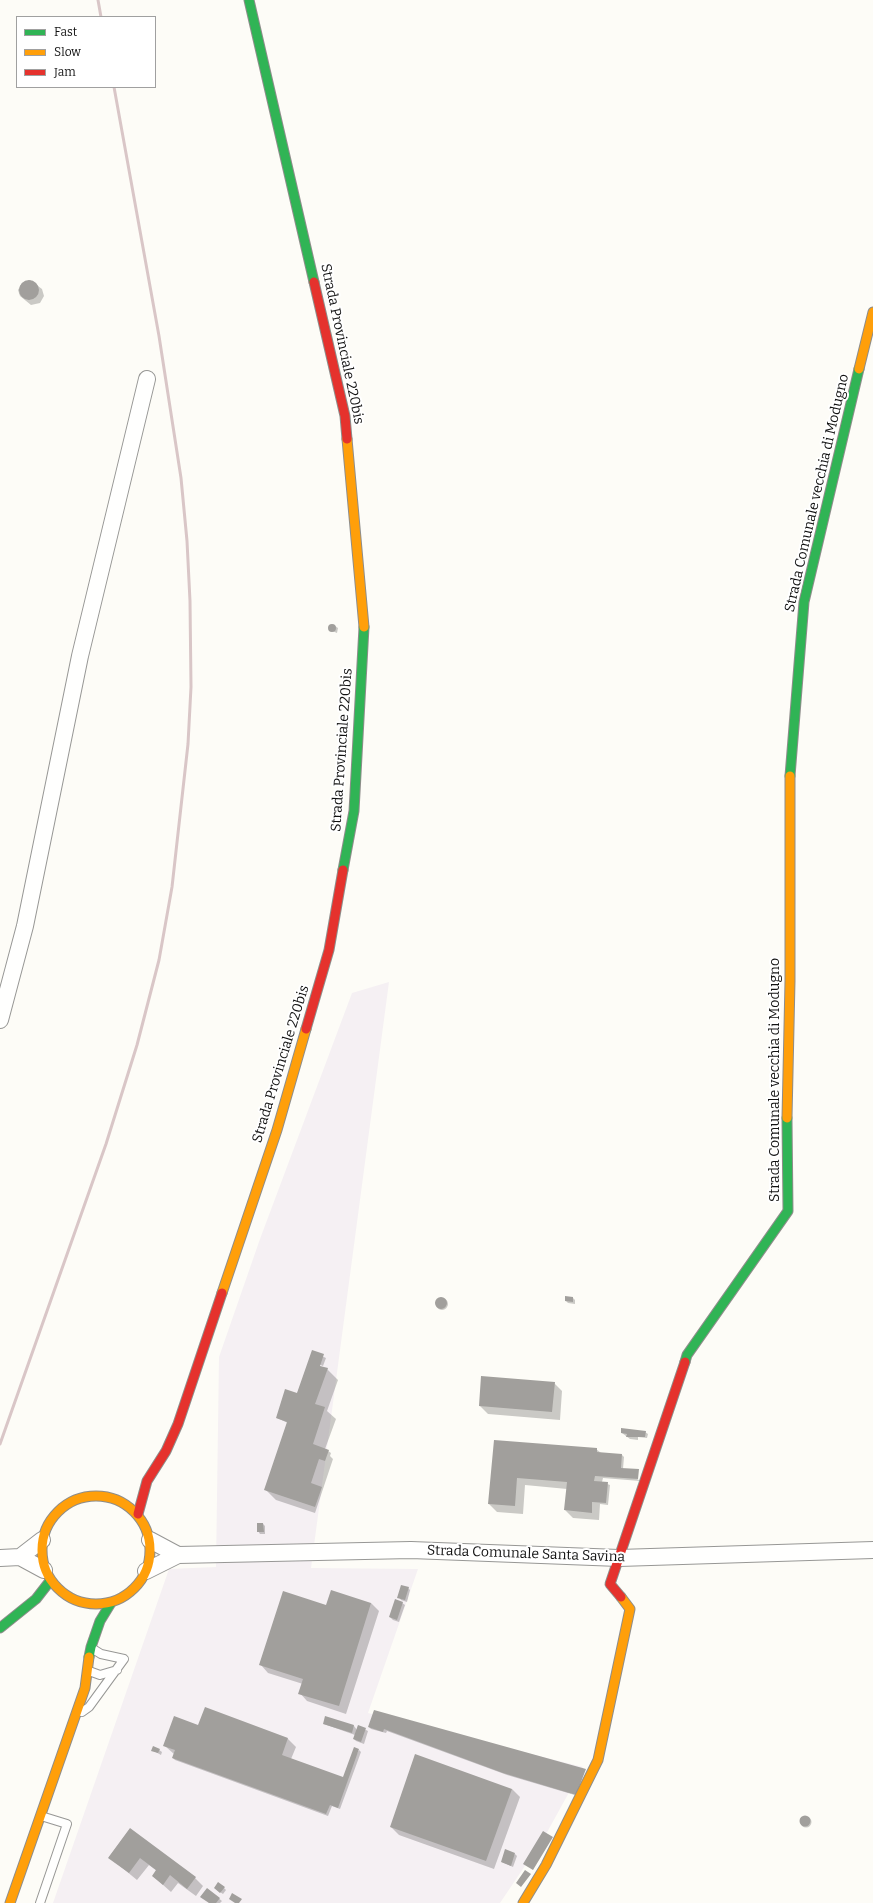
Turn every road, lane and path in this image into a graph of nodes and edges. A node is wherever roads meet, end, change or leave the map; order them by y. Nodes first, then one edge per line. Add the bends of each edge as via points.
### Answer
1 (249, 0) edge
2 (873, 312) edge
3 (147, 378) dead end
4 (0, 1020) edge
5 (147, 1481) junction
6 (116, 1499) junction
7 (138, 1514) junction
8 (42, 1540) junction
9 (150, 1540) junction
10 (873, 1550) edge
11 (178, 1555) junction
12 (0, 1558) edge
13 (20, 1558) junction
14 (619, 1558) junction
15 (146, 1571) junction
16 (47, 1575) junction
17 (77, 1602) junction
18 (111, 1603) junction
19 (83, 1613) dead end
20 (87, 1626) dead end
21 (0, 1628) edge
22 (91, 1648) junction
23 (118, 1670) junction
24 (89, 1672) junction
25 (75, 1717) junction
26 (41, 1816) junction
27 (10, 1903) edge
28 (40, 1903) edge
29 (523, 1903) edge

1 - 5 street, Strada Provinciale 220bis via 345,416 364,626 354,811 329,950 277,1130 178,1424 166,1451
2 - 14 street, Strada Comunale vecchia di Modugno via 804,602 789,792 790,981 786,1139 788,1211 687,1355
3 - 4 street via 80,656 25,926
5 - 6 street, Strada Provinciale 220bis
5 - 7 street, Strada Provinciale 220bis
6 - 7 street
6 - 8 street via 85,1496 70,1502 57,1512 47,1525
7 - 9 street
8 - 13 street
8 - 16 street via 41,1555
9 - 11 street, Strada Comunale Santa Savina
9 - 15 street via 150,1556
10 - 14 street, Strada Comunale Santa Savina
11 - 14 street, Strada Comunale Santa Savina via 411,1550
11 - 15 street, Strada Comunale Santa Savina
12 - 13 street
13 - 16 street
14 - 29 street, Strada Comunale vecchia di Modugno via 610,1584 630,1608 598,1760 546,1865
15 - 18 street via 138,1585
16 - 17 street via 62,1593
16 - 21 street via 36,1599
17 - 18 street via 94,1605
17 - 19 street
18 - 22 street via 100,1621
20 - 22 street
22 - 23 lane via 101,1654 124,1659
22 - 24 street
23 - 24 lane via 100,1675
23 - 25 lane via 89,1707
24 - 25 street
25 - 26 street
26 - 27 street
26 - 28 lane via 67,1824

